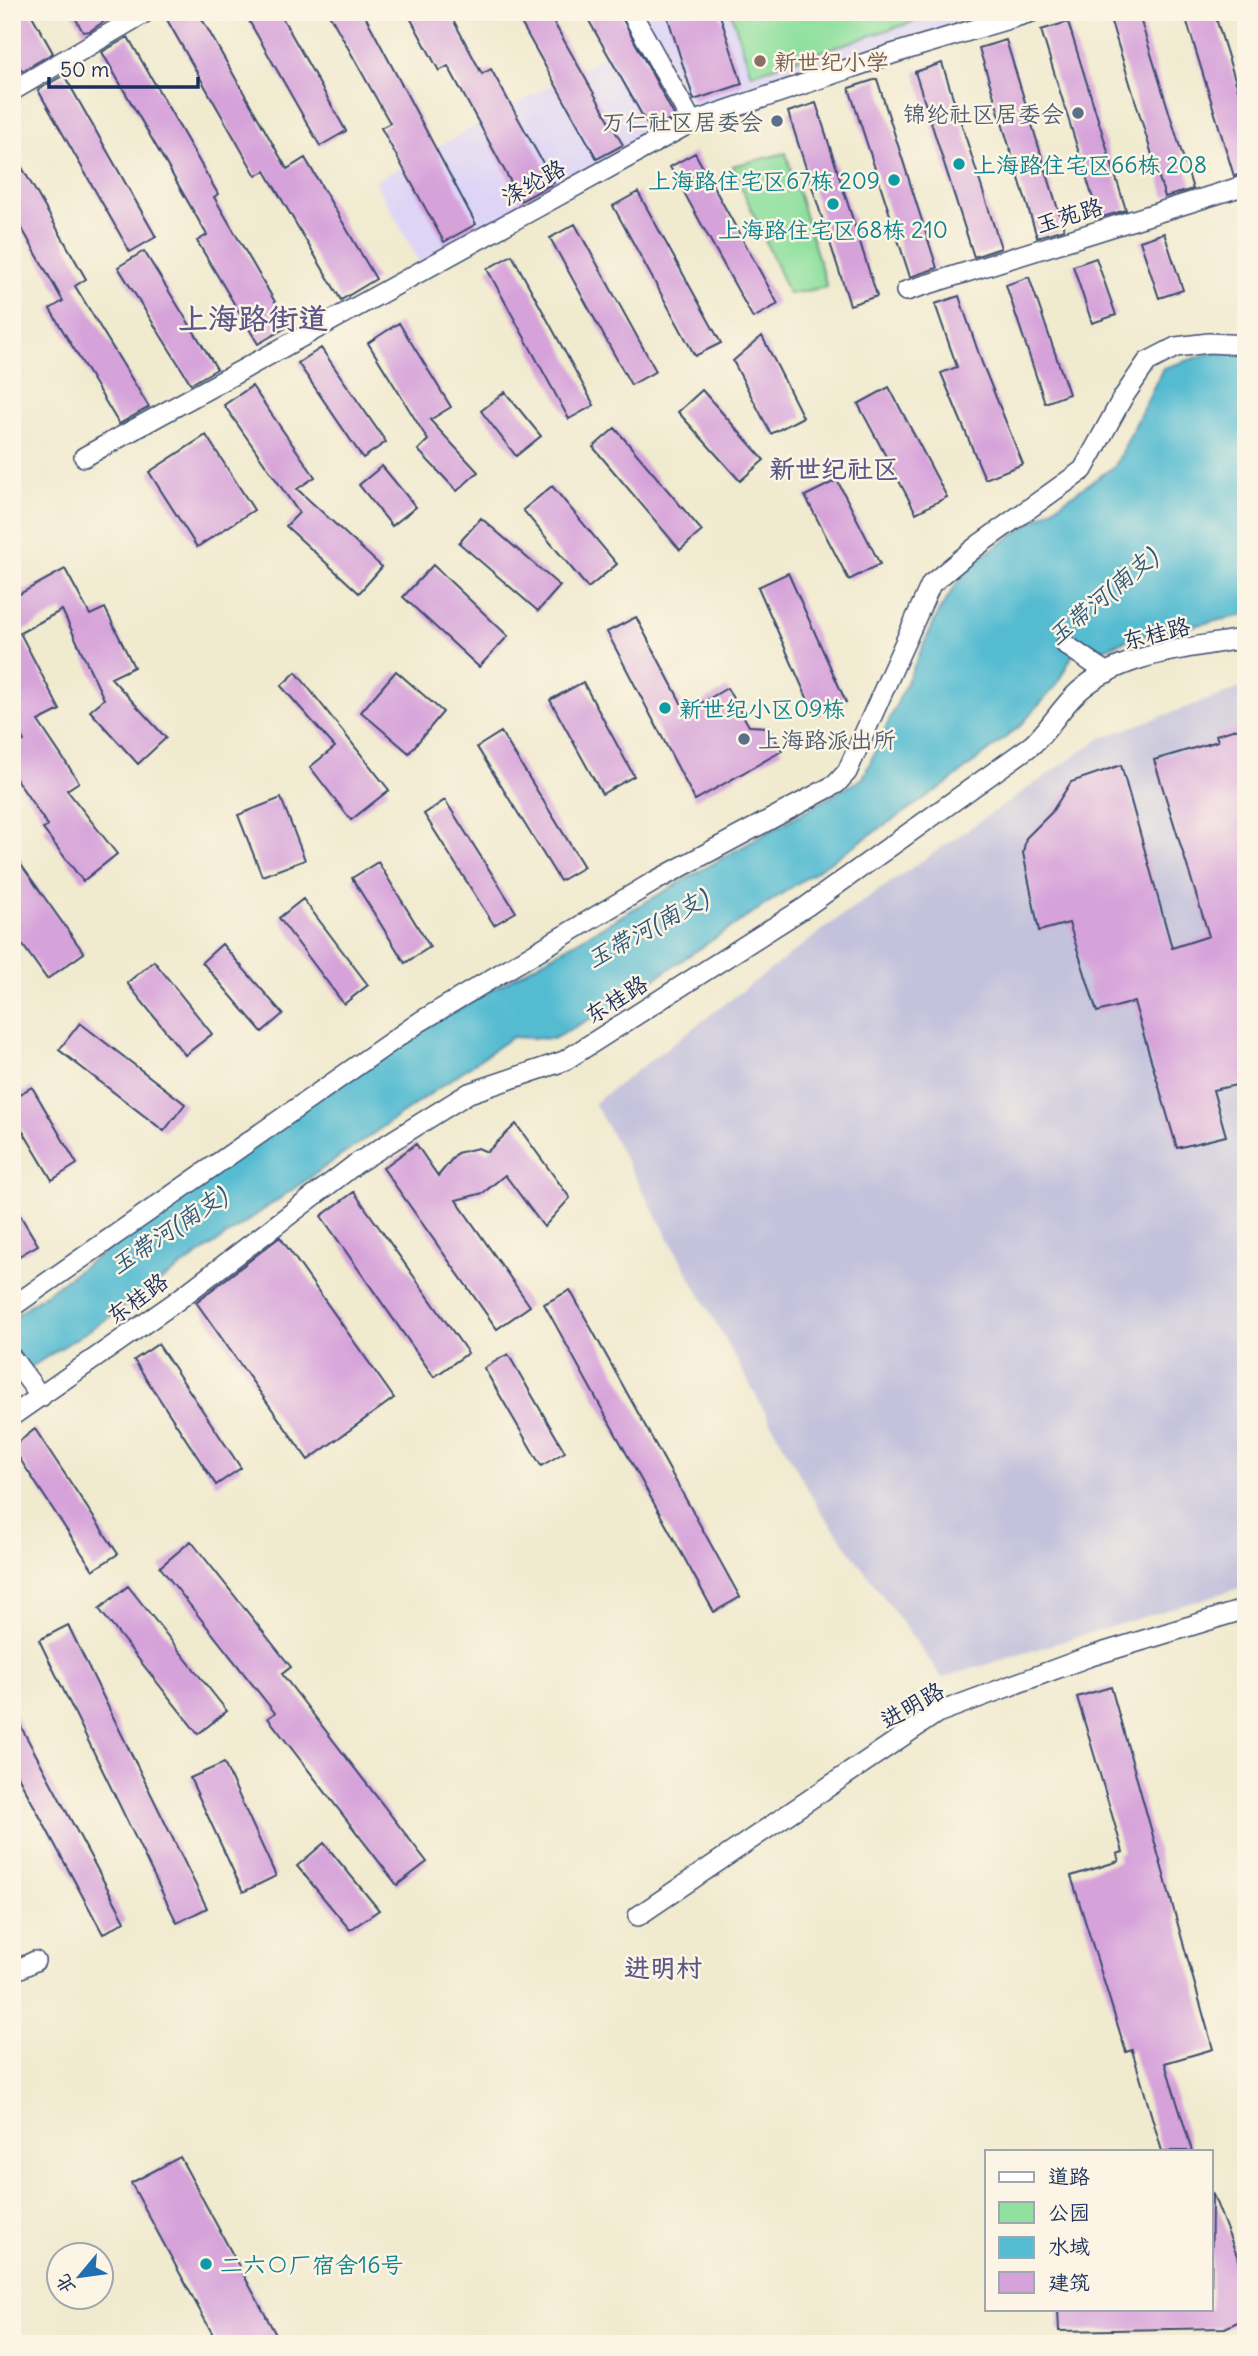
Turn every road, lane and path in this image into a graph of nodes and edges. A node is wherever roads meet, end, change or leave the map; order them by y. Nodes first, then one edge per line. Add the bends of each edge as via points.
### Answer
1 (146, 12) edge
2 (631, 12) edge
3 (1032, 12) edge
4 (12, 91) edge
5 (692, 122) junction
6 (1246, 185) edge
7 (906, 291) dead end
8 (1246, 345) edge
9 (84, 457) dead end
10 (953, 567) junction
11 (970, 579) dead end
12 (1246, 638) edge
13 (1066, 645) dead end
14 (1107, 673) junction
15 (12, 1307) edge
16 (12, 1358) edge
17 (36, 1391) junction
18 (12, 1416) edge
19 (1246, 1609) edge
20 (638, 1916) dead end
21 (35, 1961) dead end
22 (12, 1972) edge

1 - 4 street
2 - 5 street
3 - 5 street, 涤纶路
5 - 9 street, 涤纶路
6 - 7 street, 玉苑路
8 - 10 street via 1176,347 1147,362 1083,470
10 - 11 street
10 - 15 street via 931,584 847,772 836,783 655,881 421,1021
12 - 14 street, 东桂路 via 1134,659
13 - 14 street
14 - 17 street, 东桂路 via 1071,699 1032,745 807,906 564,1061 469,1093 357,1163 174,1303
16 - 17 street
17 - 18 street, 东桂路
19 - 20 street, 进明路 via 1088,1657 937,1713
21 - 22 street

